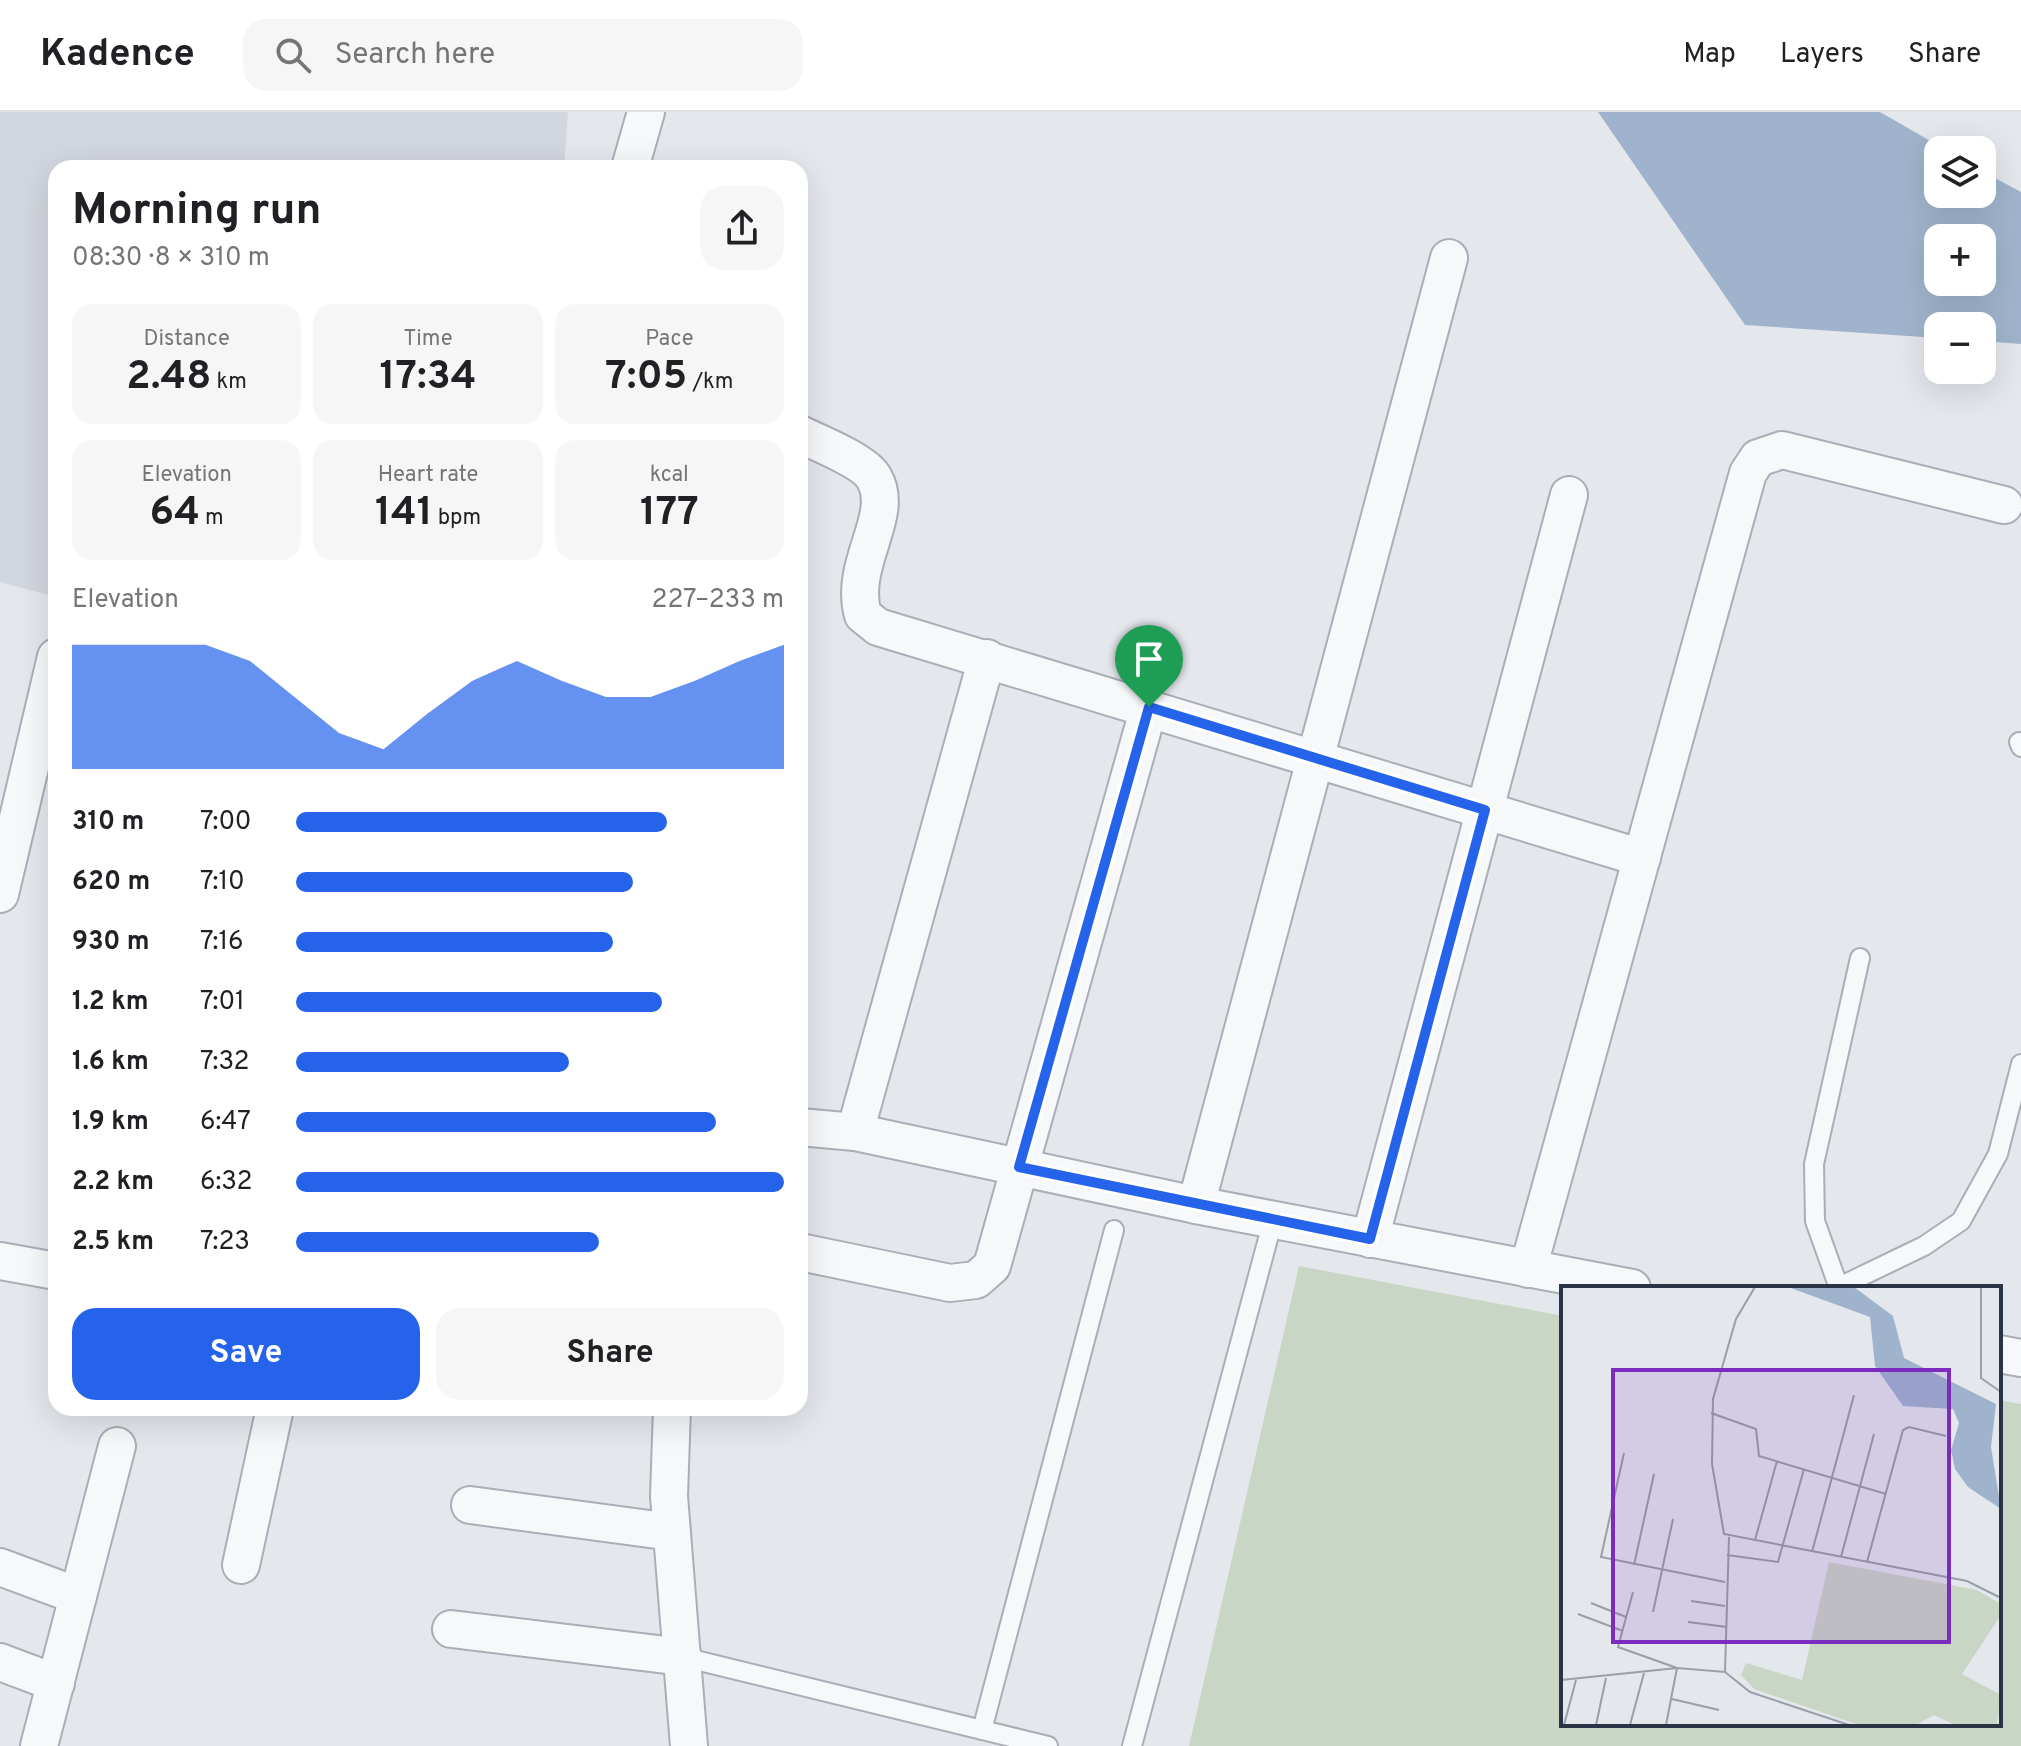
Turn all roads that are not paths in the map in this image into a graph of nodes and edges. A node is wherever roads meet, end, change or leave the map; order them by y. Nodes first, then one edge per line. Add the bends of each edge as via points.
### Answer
1 (646, 112) edge
2 (632, 160) edge
3 (1449, 258) dead end
4 (808, 438) edge
5 (1569, 495) dead end
6 (2004, 505) dead end
7 (987, 658) junction
8 (48, 691) edge
9 (1149, 707) junction
10 (1315, 758) junction
11 (1485, 810) junction
12 (1642, 858) junction
13 (0, 894) edge
14 (1860, 958) dead end
15 (2021, 1064) edge
16 (808, 1128) edge
17 (855, 1132) junction
18 (1019, 1167) junction
19 (1196, 1205) junction
20 (1273, 1220) junction
21 (1114, 1230) dead end
22 (1370, 1239) junction
23 (808, 1254) edge
24 (0, 1261) edge
25 (1528, 1269) junction
26 (48, 1270) edge
27 (1621, 1286) edge
28 (1839, 1286) edge
29 (1841, 1286) edge
30 (2001, 1354) edge
31 (2021, 1358) edge
32 (273, 1416) edge
33 (672, 1416) edge
34 (117, 1446) dead end
35 (470, 1505) dead end
36 (672, 1532) junction
37 (241, 1565) dead end
38 (0, 1567) edge
39 (78, 1596) junction
40 (451, 1629) dead end
41 (683, 1657) junction
42 (0, 1662) edge
43 (56, 1683) junction
44 (982, 1730) junction
45 (39, 1746) edge
46 (689, 1746) edge
47 (1048, 1746) edge
48 (1132, 1746) edge

1 - 2 street
3 - 10 street
4 - 7 street via 861,465 874,478 881,511 858,580 863,615 878,627
5 - 11 street
6 - 12 street via 1782,450 1758,458 1748,473
7 - 9 street
7 - 17 street
8 - 13 street
9 - 10 street
9 - 18 street
10 - 11 street
10 - 19 street
11 - 12 street
11 - 22 street
12 - 25 street
14 - 28 lane via 1814,1164 1815,1221
15 - 29 lane via 1998,1154 1961,1221 1924,1246
16 - 17 street
17 - 18 street
18 - 19 street
18 - 23 street via 992,1266 976,1280 950,1283
19 - 20 street
20 - 22 street
20 - 48 lane
21 - 44 lane
22 - 25 street
24 - 26 street
25 - 27 street
30 - 31 street
32 - 37 street
33 - 36 street
34 - 39 street
35 - 36 street
36 - 41 street
38 - 39 street
39 - 43 street
40 - 41 street
41 - 44 lane
41 - 46 street
42 - 43 street
43 - 45 street
44 - 47 lane

